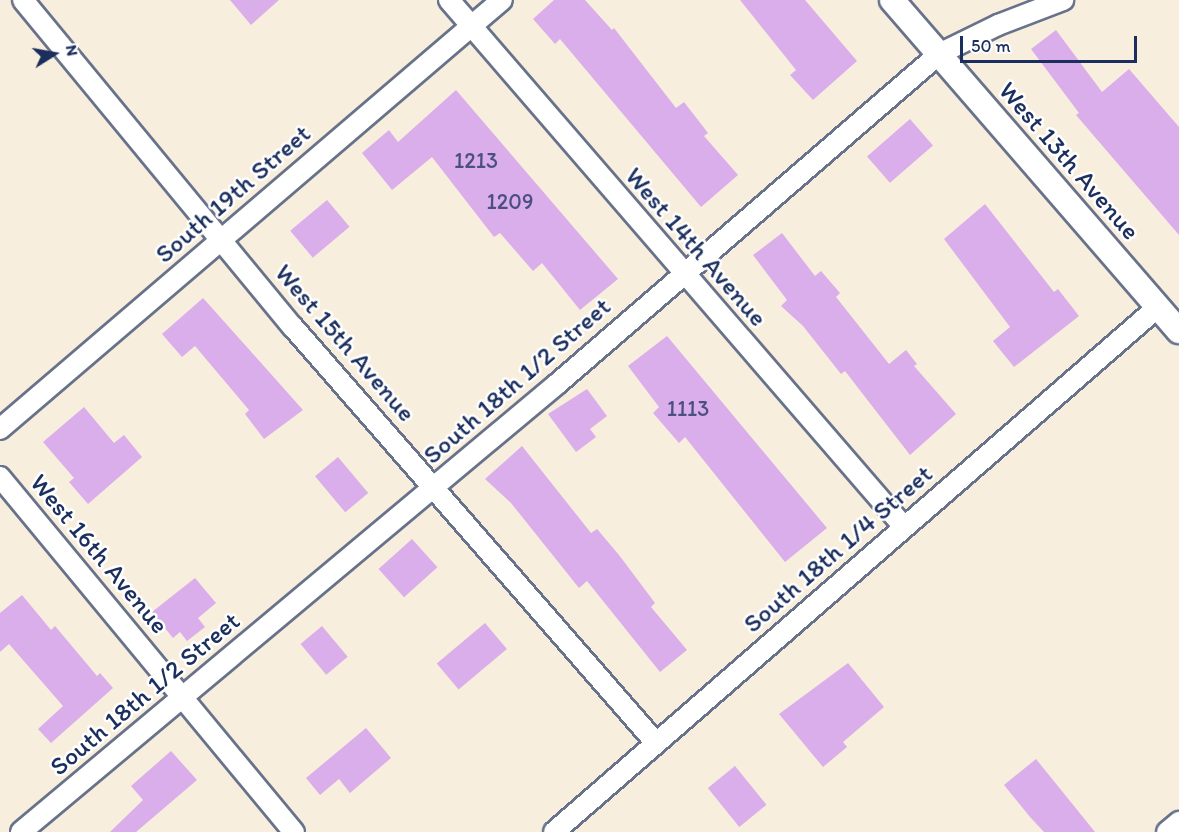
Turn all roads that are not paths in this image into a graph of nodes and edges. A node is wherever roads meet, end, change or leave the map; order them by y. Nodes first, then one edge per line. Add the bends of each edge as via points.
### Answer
1 (23, 0) edge
2 (449, 0) edge
3 (502, 0) edge
4 (892, 0) edge
5 (1063, 0) edge
6 (471, 26) junction
7 (939, 54) junction
8 (221, 240) junction
9 (682, 273) junction
10 (1158, 307) junction
11 (1179, 331) edge
12 (0, 429) edge
13 (0, 477) edge
14 (434, 487) junction
15 (904, 528) junction
16 (183, 697) junction
17 (656, 743) junction
18 (1179, 822) edge
19 (21, 832) edge
20 (294, 832) edge
21 (554, 832) edge
22 (1167, 832) edge

1 - 8 street, West 15th Avenue
2 - 6 street, West 14th Avenue
3 - 6 street, South 19th Street
4 - 7 street, West 13th Avenue
5 - 7 street, South 18th 1/2 Street via 998,25
6 - 8 street, South 19th Street
6 - 9 street, West 14th Avenue
7 - 9 street, South 18th 1/2 Street
7 - 10 street, West 13th Avenue
8 - 12 street, South 19th Street
8 - 14 street, West 15th Avenue
9 - 14 street, South 18th 1/2 Street
9 - 15 street, West 14th Avenue
10 - 11 street, West 13th Avenue
10 - 15 street, South 18th 1/4 Street
13 - 16 street, West 16th Avenue
14 - 16 street, South 18th 1/2 Street
14 - 17 street, West 15th Avenue
15 - 17 street, South 18th 1/4 Street
16 - 19 street, South 18th 1/2 Street
16 - 20 street, West 16th Avenue
17 - 21 street, South 18th 1/4 Street
18 - 22 street

